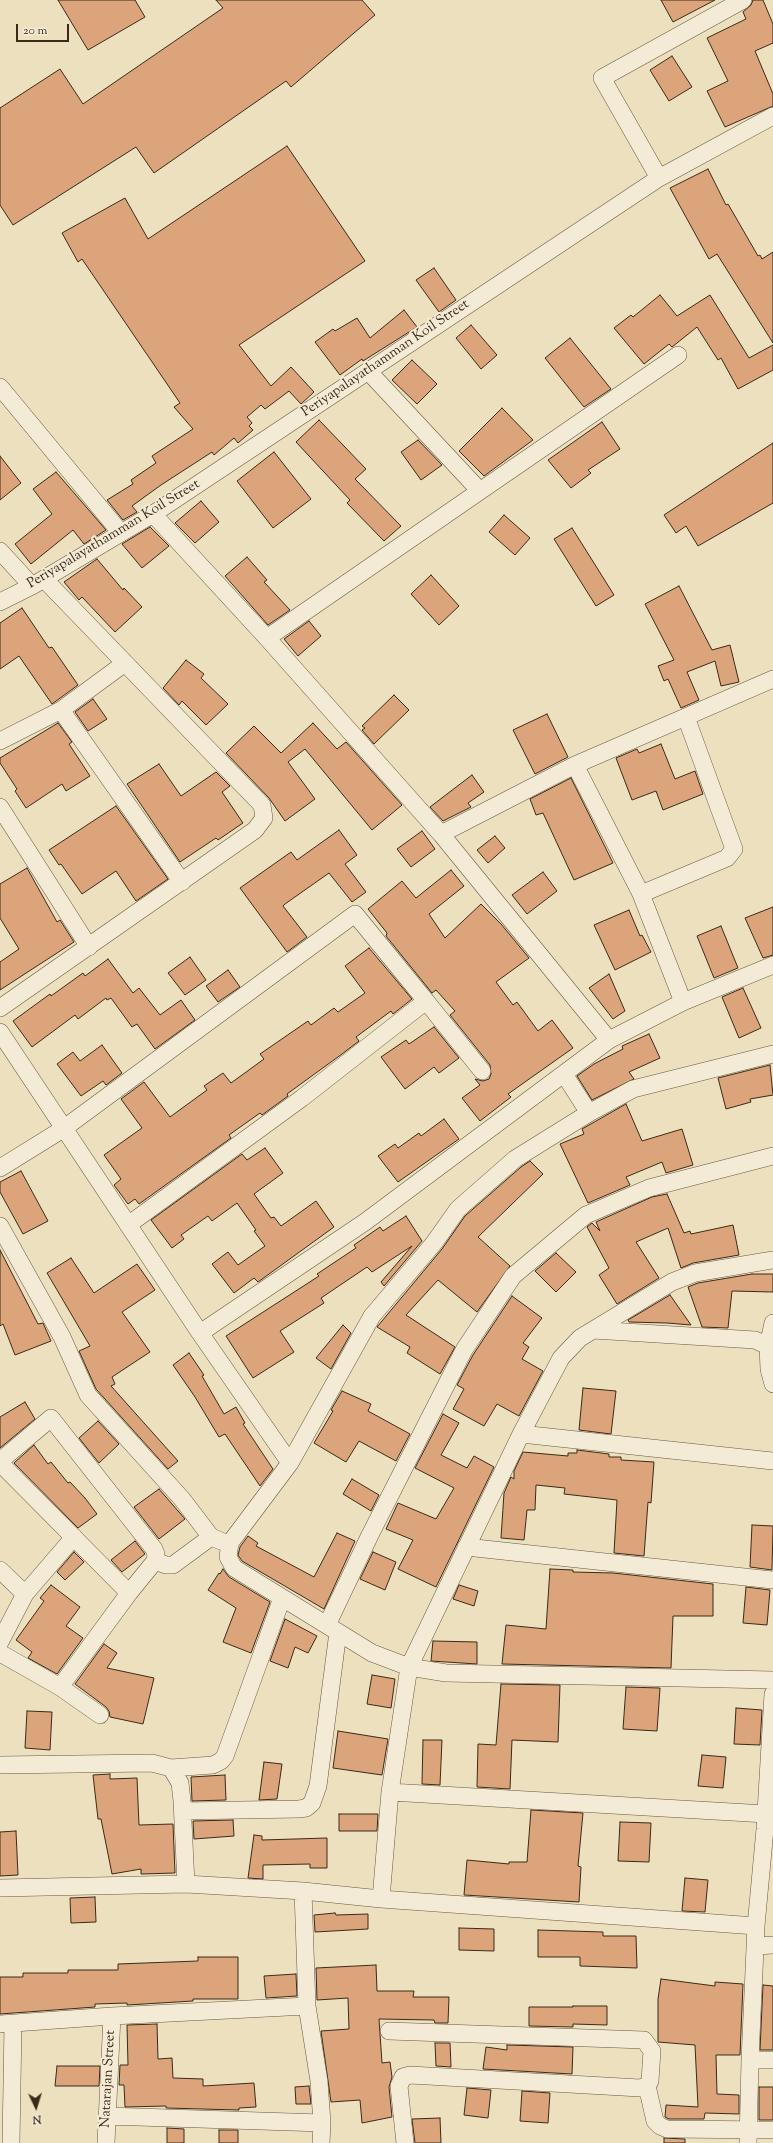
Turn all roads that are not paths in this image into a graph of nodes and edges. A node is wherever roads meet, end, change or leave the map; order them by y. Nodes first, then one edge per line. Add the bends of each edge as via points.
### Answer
1 (742, 0) edge
2 (773, 116) edge
3 (659, 178) junction
4 (678, 355) dead end
5 (368, 371) junction
6 (0, 387) edge
7 (480, 491) junction
8 (153, 514) junction
9 (121, 533) junction
10 (0, 551) edge
11 (38, 582) junction
12 (0, 602) edge
13 (267, 638) junction
14 (125, 663) junction
15 (773, 679) edge
16 (61, 710) junction
17 (686, 717) junction
18 (0, 741) edge
19 (575, 765) junction
20 (0, 807) edge
21 (441, 834) junction
22 (182, 882) junction
23 (641, 894) junction
24 (89, 947) junction
25 (773, 965) edge
26 (426, 1001) junction
27 (683, 1002) junction
28 (0, 1008) edge
29 (0, 1032) edge
30 (609, 1040) junction
31 (773, 1054) edge
32 (482, 1071) dead end
33 (564, 1074) junction
34 (588, 1113) junction
35 (63, 1129) junction
36 (773, 1156) edge
37 (0, 1168) edge
38 (128, 1225) junction
39 (0, 1226) edge
40 (773, 1260) edge
41 (773, 1323) edge
42 (593, 1330) junction
43 (200, 1333) junction
44 (768, 1346) junction
45 (773, 1384) edge
46 (521, 1434) junction
47 (773, 1461) edge
48 (0, 1462) edge
49 (290, 1463) junction
50 (74, 1537) junction
51 (210, 1538) junction
52 (230, 1543) junction
53 (466, 1548) junction
54 (155, 1561) junction
55 (0, 1570) edge
56 (773, 1580) edge
57 (129, 1593) junction
58 (25, 1594) junction
59 (282, 1598) junction
60 (332, 1629) junction
61 (0, 1642) edge
62 (0, 1653) edge
63 (409, 1666) junction
64 (773, 1680) edge
65 (60, 1686) junction
66 (773, 1694) edge
67 (100, 1715) dead end
68 (0, 1765) edge
69 (171, 1768) junction
70 (390, 1792) junction
71 (183, 1811) junction
72 (768, 1824) edge
73 (186, 1884) junction
74 (0, 1888) edge
75 (303, 1891) junction
76 (381, 1900) junction
77 (756, 1926) junction
78 (773, 1945) edge
79 (756, 1946) junction
80 (307, 2006) junction
81 (112, 2016) junction
82 (7, 2024) edge
83 (389, 2031) dead end
84 (750, 2060) junction
85 (773, 2060) edge
86 (647, 2086) junction
87 (107, 2116) junction
88 (322, 2123) junction
89 (773, 2130) edge
90 (749, 2136) edge
91 (11, 2143) edge
92 (106, 2143) edge
93 (321, 2143) edge
94 (405, 2143) edge

1 - 3 street via 602,78
2 - 3 street, Periyapalayathamman Koil Street
3 - 5 street, Periyapalayathamman Koil Street
4 - 7 street
5 - 7 street
5 - 8 street, Periyapalayathamman Koil Street
6 - 9 street
7 - 13 street
8 - 9 street, Periyapalayathamman Koil Street
8 - 13 street
9 - 11 street, Periyapalayathamman Koil Street
10 - 11 street
11 - 12 street, Periyapalayathamman Koil Street
11 - 14 street
13 - 21 street
14 - 16 street
14 - 22 street via 262,805 264,818 255,830
15 - 17 street
16 - 18 street
16 - 22 street
17 - 19 street
17 - 23 street via 734,848 727,858
19 - 21 street
19 - 23 street
20 - 24 street
21 - 30 street
22 - 24 street
23 - 27 street
24 - 28 street
25 - 27 street
26 - 32 street
26 - 35 street via 355,914
26 - 38 street via 302,1098
27 - 30 street
29 - 35 street
30 - 33 street
31 - 34 street via 648,1083
33 - 34 street
33 - 43 street via 365,1222
34 - 49 street via 515,1160 458,1209 434,1243 372,1316
35 - 37 street
35 - 38 street
36 - 60 street via 649,1188 586,1215 513,1276 464,1350 370,1535
38 - 43 street
39 - 51 street via 62,1337 88,1395 182,1499
40 - 42 street via 695,1273 672,1282
41 - 44 street
42 - 44 street via 755,1340
42 - 46 street via 580,1338 561,1358
43 - 49 street
44 - 45 street via 769,1369
46 - 47 street
46 - 53 street
48 - 50 street
48 - 54 street via 51,1418 154,1548
49 - 52 street
50 - 57 street
50 - 58 street
51 - 52 street
51 - 54 street via 173,1565
52 - 59 street via 228,1557 234,1568
53 - 56 street
53 - 63 street
54 - 57 street
55 - 58 street
57 - 65 street
58 - 61 street
59 - 60 street
59 - 69 street via 222,1761 213,1765
60 - 63 street via 372,1653
60 - 71 street via 318,1786 312,1804 299,1809
62 - 65 street
63 - 64 street via 446,1673
63 - 70 street
65 - 67 street
66 - 72 street
68 - 69 street via 152,1763
69 - 71 street via 180,1782
70 - 72 street
70 - 76 street
71 - 73 street
72 - 77 street
73 - 74 street
73 - 75 street
75 - 76 street
75 - 80 street
76 - 77 street
77 - 79 street
78 - 79 street
79 - 84 street
80 - 81 street
80 - 88 street via 319,2081
81 - 82 street
81 - 87 street, Natarajan Street
82 - 91 street
83 - 86 street via 644,2040 652,2051 650,2081
84 - 85 street
84 - 90 street
86 - 90 street via 655,2121 660,2126 667,2129
86 - 94 street via 640,2088 410,2075 403,2077 399,2086
87 - 88 street
87 - 92 street, Natarajan Street
88 - 93 street
89 - 90 street

